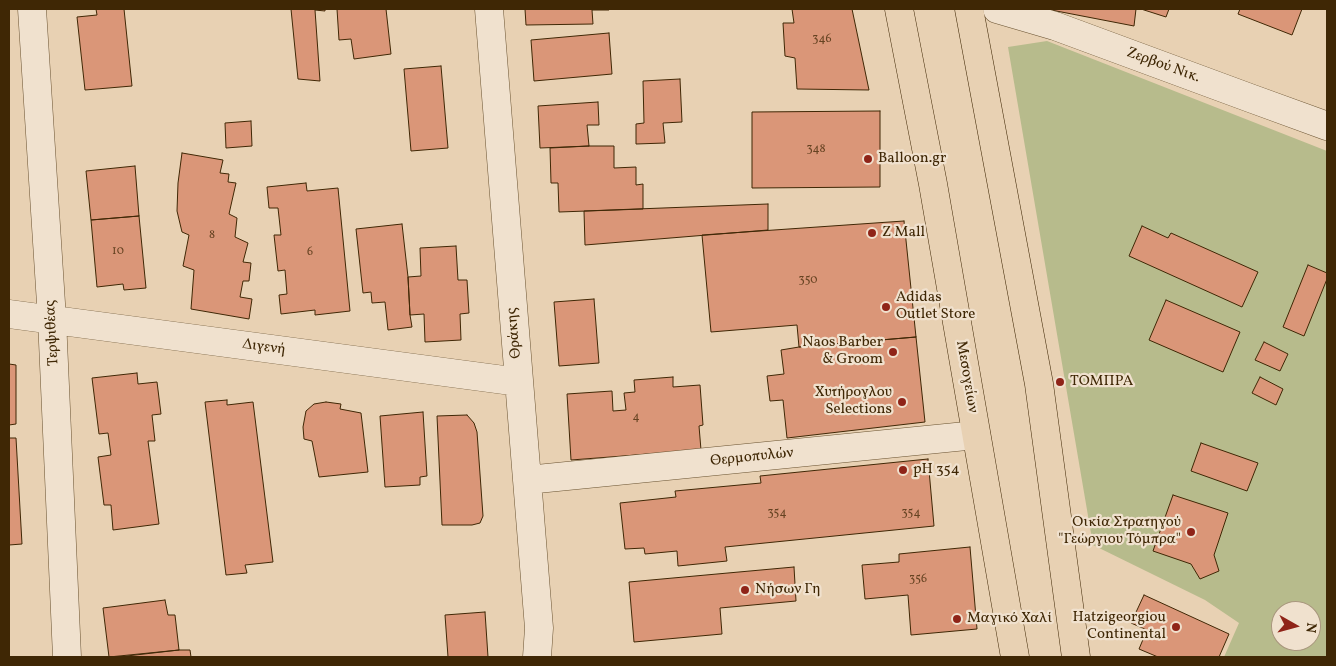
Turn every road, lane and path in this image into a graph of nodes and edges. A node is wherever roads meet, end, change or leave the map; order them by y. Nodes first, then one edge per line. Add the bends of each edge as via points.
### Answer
1 (32, 9) edge
2 (489, 9) edge
3 (899, 9) edge
4 (969, 9) edge
5 (997, 9) edge
6 (1327, 126) edge
7 (9, 314) edge
8 (52, 320) junction
9 (519, 382) junction
10 (976, 436) junction
11 (527, 480) junction
12 (67, 657) edge
13 (537, 657) edge
14 (1015, 657) edge
15 (1076, 657) edge

1 - 8 street, Τερψιθέας
2 - 9 street, Θράκης
3 - 10 main road, Μεσογείων
4 - 15 main road via 1039,384
5 - 6 street, Ζερβού Νικ. via 1055,26
7 - 8 street, Διγενή
8 - 9 street, Διγενή
8 - 12 street, Τερψιθέας
9 - 11 street, Θράκης
10 - 11 street, Θερμοπυλών
10 - 14 main road, Μεσογείων
11 - 13 street, Θράκης via 539,628

